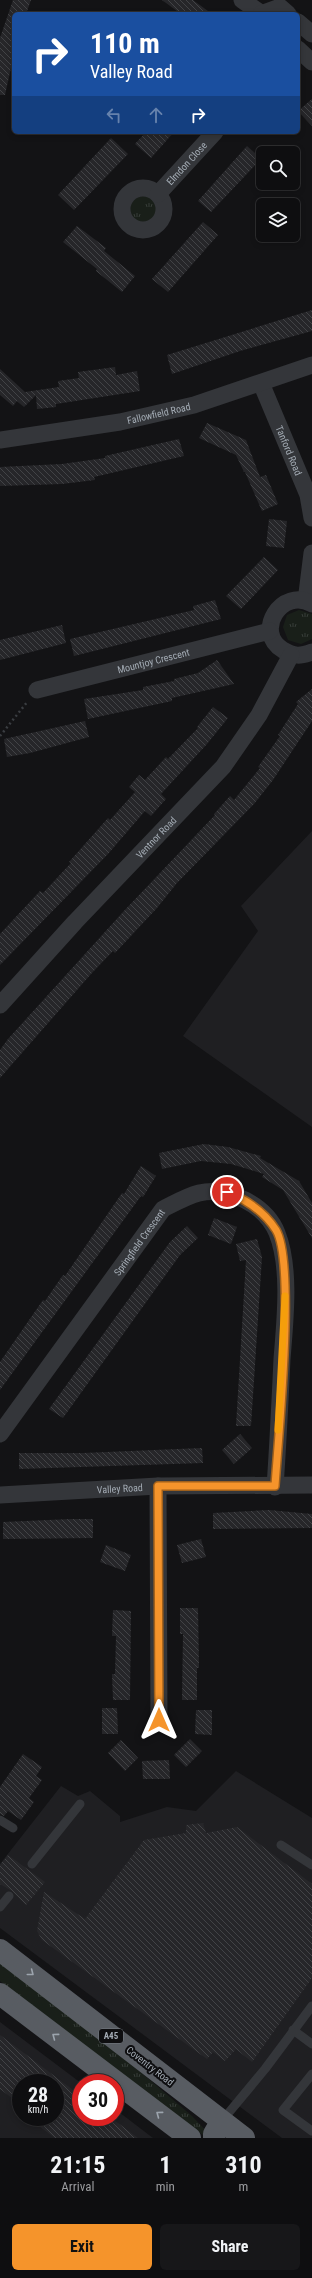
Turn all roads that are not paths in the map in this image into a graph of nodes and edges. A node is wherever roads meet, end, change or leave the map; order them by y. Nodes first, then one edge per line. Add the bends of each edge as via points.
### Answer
1 (242, 0) edge
2 (258, 12) edge
3 (266, 12) edge
4 (286, 12) edge
5 (300, 24) edge
6 (312, 34) edge
7 (300, 51) edge
8 (312, 62) edge
9 (213, 134) edge
10 (158, 194) dead end
11 (312, 365) edge
12 (261, 383) junction
13 (0, 440) edge
14 (312, 518) edge
15 (312, 553) edge
16 (309, 602) edge
17 (270, 631) junction
18 (312, 652) edge
19 (291, 655) junction
20 (37, 690) road end
21 (0, 1005) edge
22 (0, 1434) edge
23 (312, 1485) edge
24 (158, 1486) junction
25 (275, 1486) junction
26 (0, 1495) edge
27 (159, 1720) dead end
28 (80, 1804) dead end
29 (0, 1820) edge
30 (13, 1828) dead end
31 (281, 1845) dead end
32 (32, 1864) dead end
33 (312, 1865) edge
34 (9, 1896) dead end
35 (0, 1907) edge
36 (0, 1950) edge
37 (0, 1994) edge
38 (312, 2006) edge
39 (293, 2030) junction
40 (312, 2044) edge
41 (312, 2074) edge
42 (312, 2130) edge
43 (216, 2131) edge
44 (190, 2138) edge
45 (244, 2138) edge

1 - 2 street
3 - 4 street via 280,7
5 - 6 street
7 - 8 street
9 - 10 street, Elmdon Close
11 - 12 street, Fallowfield Road
12 - 13 street, Fallowfield Road via 194,405 120,422
12 - 14 street, Tanford Road via 308,495
15 - 16 street
16 - 17 street via 293,600 283,604 273,615
17 - 19 street via 278,647
17 - 20 street, Mountjoy Crescent
18 - 19 street via 301,656
19 - 21 street, Ventnor Road via 259,715 223,767 75,922
22 - 25 street, Springfield Crescent via 163,1209 200,1193 227,1192 248,1201 262,1213 277,1231 282,1248 285,1271 284,1326
23 - 25 street, Valley Road
24 - 25 street, Valley Road
24 - 26 street, Valley Road
24 - 27 street
28 - 32 lane
29 - 30 lane
31 - 33 lane
34 - 35 lane
36 -> 43 highway, Coventry Road / A45 via 164,2078 171,2090
44 -> 37 highway
38 - 39 lane
39 - 40 lane
39 - 43 lane
41 - 42 lane via 283,2110
43 - 45 highway

